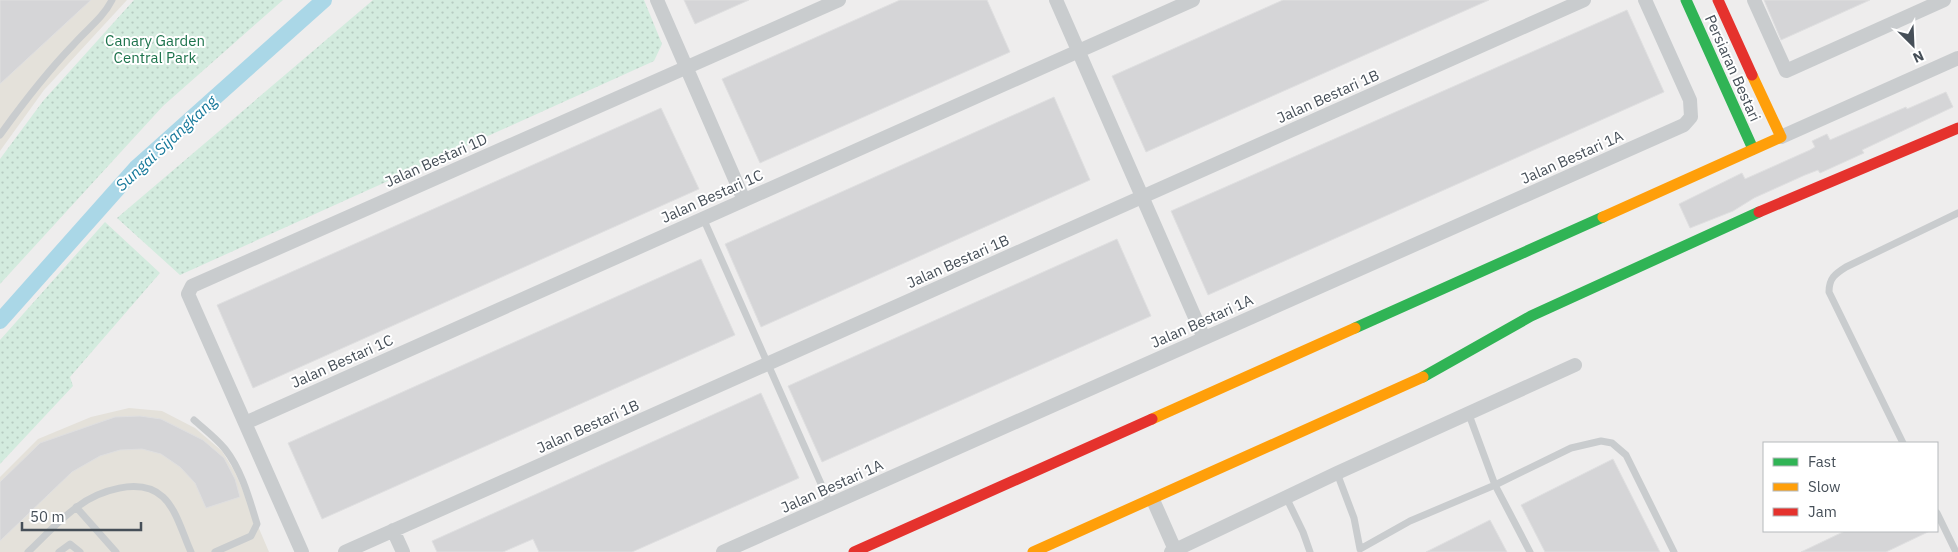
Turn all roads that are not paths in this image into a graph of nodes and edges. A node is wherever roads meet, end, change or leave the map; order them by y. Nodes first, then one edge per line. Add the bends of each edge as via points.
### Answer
1 (112, 0) edge
2 (658, 0) edge
3 (839, 0) edge
4 (1056, 0) edge
5 (1193, 0) edge
6 (1584, 0) edge
7 (1645, 0) edge
8 (1686, 0) edge
9 (1718, 0) edge
10 (1754, 0) edge
11 (1944, 0) edge
12 (1079, 51) junction
13 (1958, 58) edge
14 (686, 67) junction
15 (1958, 128) edge
16 (0, 135) edge
17 (1781, 137) junction
18 (1753, 149) junction
19 (1141, 198) junction
20 (744, 200) junction
21 (1958, 213) edge
22 (703, 218) junction
23 (1204, 338) junction
24 (768, 364) junction
25 (1575, 365) dead end
26 (1468, 412) junction
27 (194, 420) dead end
28 (245, 423) junction
29 (1903, 442) edge
30 (1337, 473) junction
31 (1495, 485) junction
32 (1286, 498) junction
33 (1153, 500) junction
34 (830, 504) junction
35 (76, 507) junction
36 (1938, 515) edge
37 (393, 530) junction
38 (302, 550) edge
39 (1174, 551) edge
40 (1361, 551) edge
41 (28, 552) edge
42 (59, 552) edge
43 (80, 552) edge
44 (116, 552) edge
45 (191, 552) edge
46 (216, 552) edge
47 (345, 552) edge
48 (403, 552) edge
49 (723, 552) edge
50 (854, 552) edge
51 (1033, 552) edge
52 (1310, 552) edge
53 (1530, 552) edge
54 (1674, 552) edge
55 (1956, 552) edge

1 - 16 lane
2 - 14 street
3 - 14 street, Jalan Bestari 1D
4 - 12 street
5 - 12 street, Jalan Bestari 1C
6 - 19 street, Jalan Bestari 1B
7 - 23 street, Jalan Bestari 1A via 1690,100 1692,117 1684,125
8 - 18 street, Persiaran Bestari
9 - 17 street, Persiaran Bestari
10 - 11 street via 1786,71
12 - 19 street
12 - 20 street, Jalan Bestari 1C
13 - 17 street
14 - 20 street
14 - 28 street, Jalan Bestari 1D via 192,286 188,294
15 - 33 street via 1673,250 1531,316 1422,378
17 - 18 street
18 - 50 street
19 - 23 street
19 - 24 street, Jalan Bestari 1B
20 - 22 street, Jalan Bestari 1C
21 - 29 lane via 1846,267 1834,274 1829,283 1828,292
22 - 24 lane
22 - 28 street, Jalan Bestari 1C
23 - 34 street, Jalan Bestari 1A
24 - 34 lane
24 - 37 street, Jalan Bestari 1B
25 - 26 street
26 - 30 street
26 - 31 lane
27 - 46 lane via 224,448 236,466 257,524 251,536
28 - 38 street
30 - 32 street
30 - 40 lane via 1354,518
31 - 40 lane via 1410,521
31 - 53 lane
31 - 54 lane via 1571,448 1601,441 1612,442 1626,455
32 - 39 street
32 - 52 lane
33 - 39 street
33 - 51 street
34 - 49 street, Jalan Bestari 1A
35 - 41 lane
35 - 44 lane
35 - 45 lane via 116,489 149,489 162,496 171,507
36 - 55 lane
37 - 47 street, Jalan Bestari 1B
37 - 48 street
42 - 43 lane via 70,544

